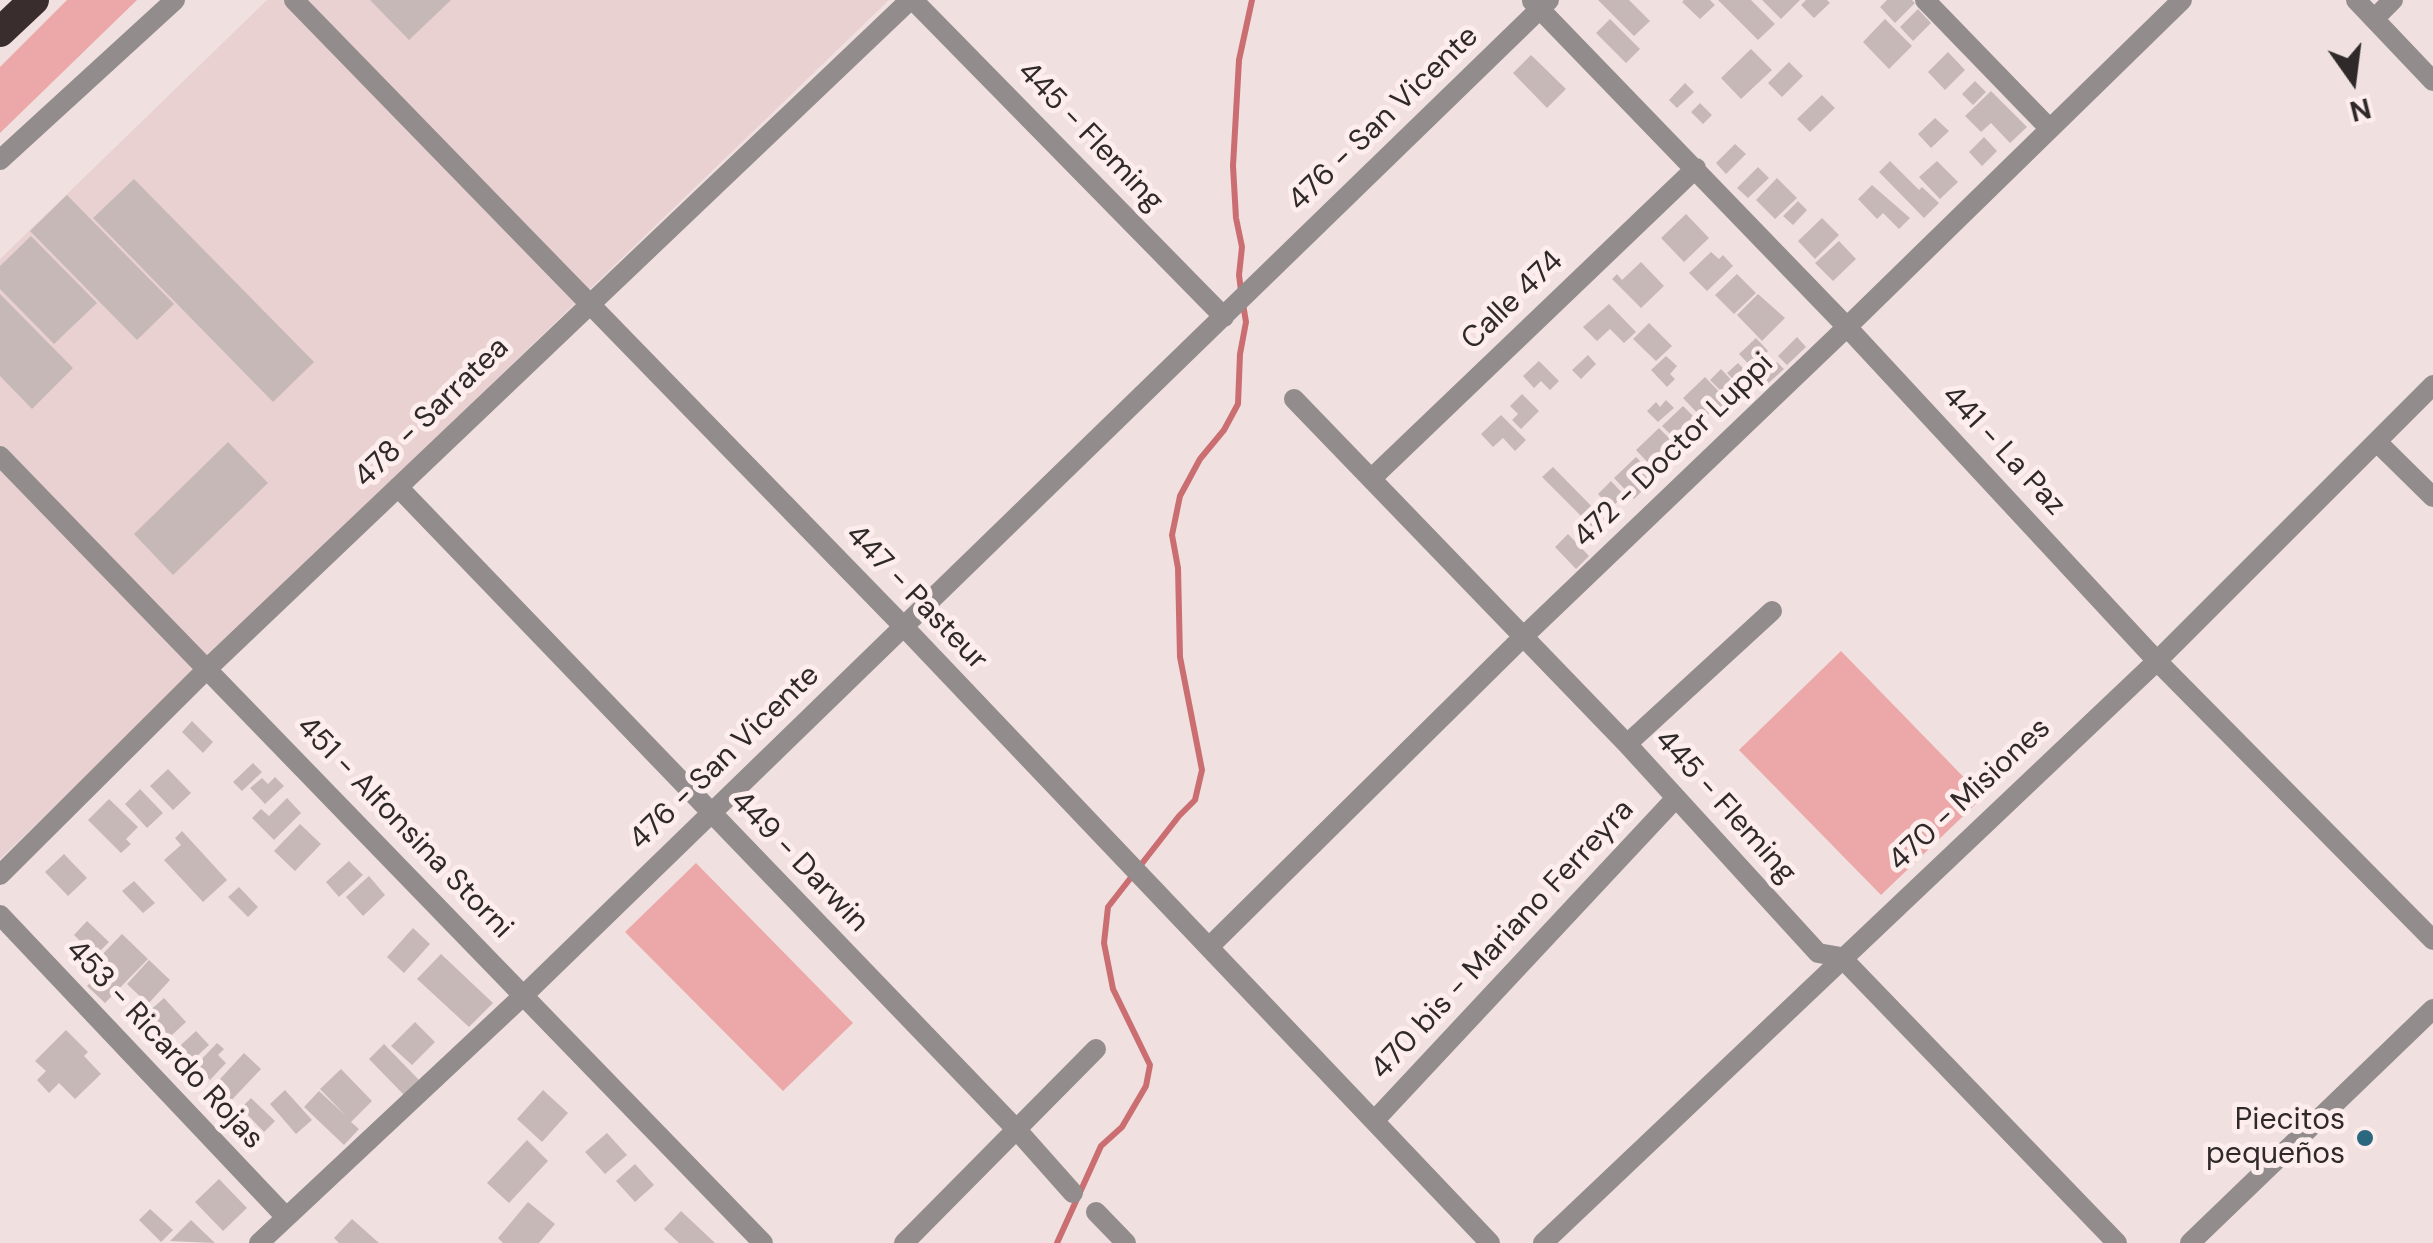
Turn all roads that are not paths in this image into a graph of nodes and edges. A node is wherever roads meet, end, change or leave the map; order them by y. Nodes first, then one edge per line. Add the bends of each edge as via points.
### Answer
1 (34, 0) edge
2 (175, 0) edge
3 (294, 0) edge
4 (912, 0) edge
5 (1925, 0) edge
6 (2182, 0) edge
7 (2356, 0) edge
8 (2393, 0) edge
9 (1540, 3) edge
10 (2374, 19) junction
11 (0, 32) edge
12 (2433, 81) edge
13 (2049, 128) junction
14 (0, 160) edge
15 (1696, 168) junction
16 (590, 304) junction
17 (1226, 314) junction
18 (1847, 327) junction
19 (2433, 385) edge
20 (1294, 399) dead end
21 (2377, 442) junction
22 (0, 456) edge
23 (1372, 478) junction
24 (398, 487) junction
25 (2433, 498) edge
26 (1772, 610) dead end
27 (905, 628) junction
28 (1524, 636) junction
29 (2157, 661) junction
30 (207, 669) junction
31 (1627, 744) junction
32 (1675, 799) junction
33 (709, 813) junction
34 (0, 875) edge
35 (0, 916) edge
36 (2433, 940) edge
37 (1209, 947) junction
38 (1842, 956) junction
39 (525, 994) junction
40 (2433, 1009) edge
41 (1096, 1049) dead end
42 (1374, 1121) junction
43 (1018, 1130) junction
44 (1073, 1193) dead end
45 (1096, 1212) dead end
46 (285, 1216) junction
47 (258, 1243) edge
48 (764, 1243) edge
49 (904, 1243) edge
50 (1126, 1243) edge
51 (1490, 1243) edge
52 (1543, 1243) edge
53 (2117, 1243) edge
54 (2190, 1243) edge

1 - 11 highway
2 - 14 street
3 - 16 street, 447 - Pasteur
4 - 16 street, 478 - Sarratea
4 - 17 street, 445 - Fleming
5 - 13 street
6 - 13 street, 472 - Doctor Luppi
7 - 10 street
8 - 10 street
9 - 15 street, 441 - La Paz
9 - 17 street, 476 - San Vicente
10 - 12 street
13 - 18 street, 472 - Doctor Luppi
15 - 18 street, 441 - La Paz
15 - 23 street, Calle 474
16 - 24 street, 478 - Sarratea
16 - 27 street, 447 - Pasteur
17 - 27 street, 476 - San Vicente
18 - 28 street, 472 - Doctor Luppi
18 - 29 street, 441 - La Paz
19 - 21 street, 470 - Misiones
20 - 23 street, 445 - Fleming
21 - 25 street
21 - 29 street, 470 - Misiones
22 - 30 street, 451 - Alfonsina Storni
23 - 28 street, 445 - Fleming
24 - 30 street, 478 - Sarratea
24 - 33 street, 449 - Darwin
26 - 31 street
27 - 33 street, 476 - San Vicente
27 - 37 street, 447 - Pasteur
28 - 31 street, 445 - Fleming
28 - 37 street, 472 - Doctor Luppi
29 - 36 street, 441 - La Paz
29 - 38 street, 470 - Misiones
30 - 34 street, 478 - Sarratea
30 - 39 street, 451 - Alfonsina Storni
31 - 32 street, 445 - Fleming
32 - 38 street, 445 - Fleming via 1818,954
32 - 42 street, 470 bis - Mariano Ferreyra
33 - 39 street, 476 - San Vicente
33 - 43 street, 449 - Darwin
35 - 46 street, 453 - Ricardo Rojas
37 - 42 street, 447 - Pasteur
38 - 52 street, 470 - Misiones
38 - 53 street, 445 - Fleming
39 - 46 street, 476 - San Vicente
39 - 48 street, 451 - Alfonsina Storni
40 - 54 street
41 - 43 street
42 - 51 street, 447 - Pasteur
43 - 44 street, 449 - Darwin
43 - 49 street
45 - 50 street
46 - 47 street, 476 - San Vicente

